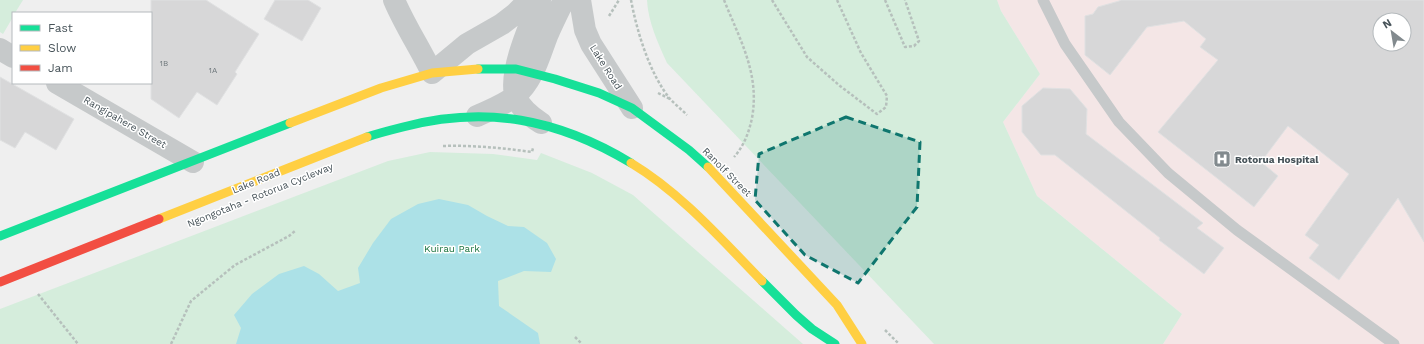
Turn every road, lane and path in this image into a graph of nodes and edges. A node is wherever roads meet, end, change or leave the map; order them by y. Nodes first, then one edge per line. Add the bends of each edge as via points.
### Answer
1 (529, 0) edge
2 (540, 0) edge
3 (564, 0) edge
4 (580, 0) edge
5 (724, 0) edge
6 (772, 0) edge
7 (837, 0) edge
8 (885, 0) edge
9 (906, 0) edge
10 (1043, 0) edge
11 (397, 8) edge
12 (0, 49) edge
13 (12, 56) edge
14 (524, 71) junction
15 (432, 72) junction
16 (60, 84) edge
17 (516, 96) junction
18 (632, 108) junction
19 (477, 116) junction
20 (541, 123) junction
21 (440, 147) dead end
22 (533, 148) dead end
23 (732, 159) dead end
24 (193, 162) junction
25 (295, 231) dead end
26 (0, 236) edge
27 (0, 282) edge
28 (37, 292) dead end
29 (575, 337) dead end
30 (78, 344) edge
31 (171, 344) edge
32 (582, 344) edge
33 (835, 344) edge
34 (862, 344) edge
35 (1394, 344) edge

1 - 15 street via 506,21 467,44
2 - 14 street via 529,28
3 - 14 street via 549,33
4 - 18 street, Lake Road via 591,44
5 - 23 path via 753,76 754,96 750,129
6 - 7 path via 807,57 877,114 886,108 887,96 861,53
8 - 9 path via 906,46 914,46 919,41
10 - 35 lane via 1065,44 1119,122 1168,173 1237,230
11 - 15 street
12 - 13 street
14 - 15 main road via 487,68
14 - 17 street via 514,79
14 - 18 main road, Ranolf Street via 599,93
15 - 24 main road via 381,88
16 - 24 street, Rangipahere Street
17 - 19 street, Lake Road
17 - 20 street via 526,113
18 - 34 main road, Ranolf Street via 714,172 837,305
19 - 20 main road
19 - 27 main road, Lake Road via 426,121 373,136
20 - 33 main road via 584,138 618,154 651,176 690,210 804,323
21 - 22 path via 463,145 532,152
24 - 26 main road
25 - 31 path via 235,264 191,301
28 - 30 path
29 - 32 path

